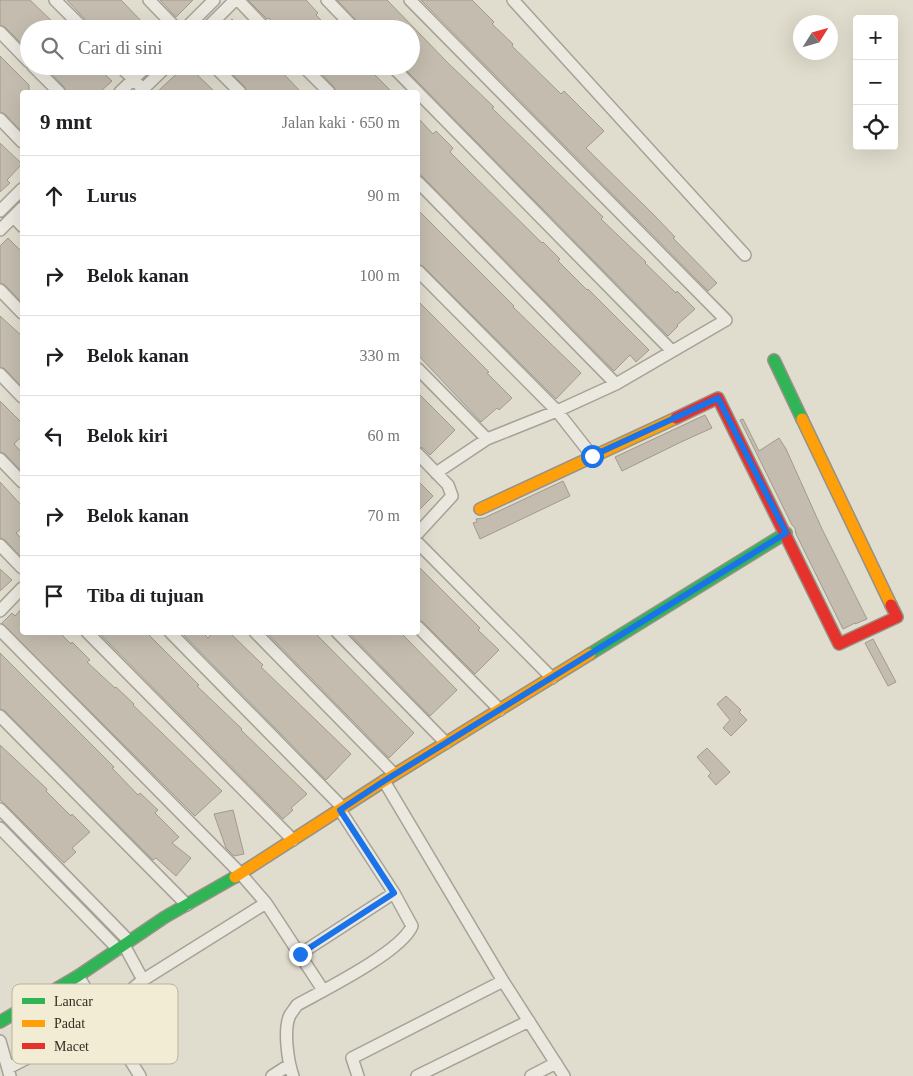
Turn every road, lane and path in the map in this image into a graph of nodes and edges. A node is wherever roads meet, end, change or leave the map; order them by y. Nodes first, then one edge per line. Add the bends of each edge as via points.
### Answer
1 (55, 0) edge
2 (149, 0) edge
3 (214, 0) edge
4 (236, 0) edge
5 (327, 0) edge
6 (410, 0) edge
7 (513, 0) edge
8 (75, 20) edge
9 (168, 20) edge
10 (194, 20) edge
11 (215, 20) edge
12 (257, 20) edge
13 (347, 20) edge
14 (0, 32) edge
15 (20, 53) edge
16 (42, 75) edge
17 (128, 75) edge
18 (138, 75) edge
19 (159, 75) edge
20 (223, 75) edge
21 (312, 75) edge
22 (401, 75) edge
23 (133, 80) junction
24 (57, 90) edge
25 (122, 90) edge
26 (141, 90) edge
27 (145, 90) edge
28 (238, 90) edge
29 (327, 90) edge
30 (416, 90) edge
31 (420, 94) edge
32 (0, 119) edge
33 (20, 140) edge
34 (420, 184) edge
35 (20, 191) edge
36 (1, 207) edge
37 (20, 210) edge
38 (14, 217) junction
39 (20, 224) edge
40 (0, 230) edge
41 (745, 255) dead end
42 (420, 273) edge
43 (0, 290) edge
44 (20, 311) edge
45 (672, 351) junction
46 (774, 360) dead end
47 (420, 371) edge
48 (0, 374) edge
49 (616, 384) junction
50 (20, 395) edge
51 (557, 411) junction
52 (487, 439) junction
53 (420, 456) edge
54 (592, 456) junction
55 (0, 459) edge
56 (436, 473) junction
57 (20, 480) edge
58 (480, 509) dead end
59 (420, 531) edge
60 (786, 533) junction
61 (0, 545) edge
62 (420, 545) edge
63 (20, 566) edge
64 (20, 590) edge
65 (0, 611) edge
66 (420, 629) edge
67 (0, 630) edge
68 (90, 635) edge
69 (173, 635) edge
70 (258, 635) edge
71 (340, 635) edge
72 (552, 678) junction
73 (500, 710) junction
74 (0, 716) edge
75 (446, 743) junction
76 (394, 774) junction
77 (384, 781) junction
78 (0, 809) edge
79 (342, 809) junction
80 (0, 828) edge
81 (292, 840) junction
82 (240, 873) junction
83 (394, 893) junction
84 (266, 903) junction
85 (186, 905) junction
86 (124, 945) junction
87 (300, 954) junction
88 (78, 976) junction
89 (143, 980) junction
90 (504, 981) junction
91 (64, 984) edge
92 (83, 984) edge
93 (138, 984) edge
94 (323, 990) junction
95 (12, 1015) edge
96 (529, 1021) junction
97 (0, 1022) edge
98 (0, 1041) edge
99 (556, 1063) junction
100 (22, 1064) edge
101 (133, 1064) edge
102 (291, 1070) edge
103 (9, 1072) edge
104 (140, 1076) edge
105 (272, 1076) edge
106 (358, 1076) edge
107 (417, 1076) edge
108 (531, 1076) edge
109 (564, 1076) edge

1 - 8 street
2 - 9 street
3 - 10 street
4 - 11 street
4 - 12 street
5 - 13 street
6 - 45 street via 726,320
7 - 41 street
14 - 15 street
16 - 24 street
17 - 23 street
18 - 23 street
19 - 27 street
20 - 28 street
21 - 29 street
22 - 30 street
23 - 25 street
23 - 26 street
31 - 45 street
32 - 33 street
34 - 49 street
35 - 36 street
37 - 38 street
38 - 39 street
38 - 40 street
42 - 51 street
43 - 44 street
45 - 49 street
46 - 60 street via 896,616 839,644
47 - 52 street
48 - 50 street
49 - 51 street
51 - 52 street
51 - 54 street
52 - 56 street
53 - 56 street
54 - 58 street
54 - 60 street via 718,398
55 - 57 street
56 - 59 street via 452,496
60 - 72 street
61 - 63 street
62 - 72 street
64 - 65 street
66 - 73 street
67 - 82 street
68 - 81 street
69 - 79 street
70 - 76 street
71 - 75 street
72 - 73 street
73 - 75 street
74 - 85 street
75 - 76 street
76 - 77 street
77 - 79 street
77 - 90 street
78 - 86 street
79 - 81 street
79 - 83 street
80 - 86 street
81 - 82 street
82 - 84 street
82 - 85 street
83 - 87 street
83 - 94 street via 412,926 407,935 390,952
84 - 87 street
84 - 89 street
85 - 86 street
86 - 88 street
86 - 89 street
87 - 94 street
88 - 91 street
88 - 92 street
89 - 93 street
90 - 96 street
90 - 106 street via 352,1058
94 - 102 street via 297,1005 289,1016 286,1030
95 - 97 street
96 - 99 street
96 - 107 street
98 - 103 street
99 - 108 street
99 - 109 street
100 - 103 street
101 - 104 street
102 - 105 street

